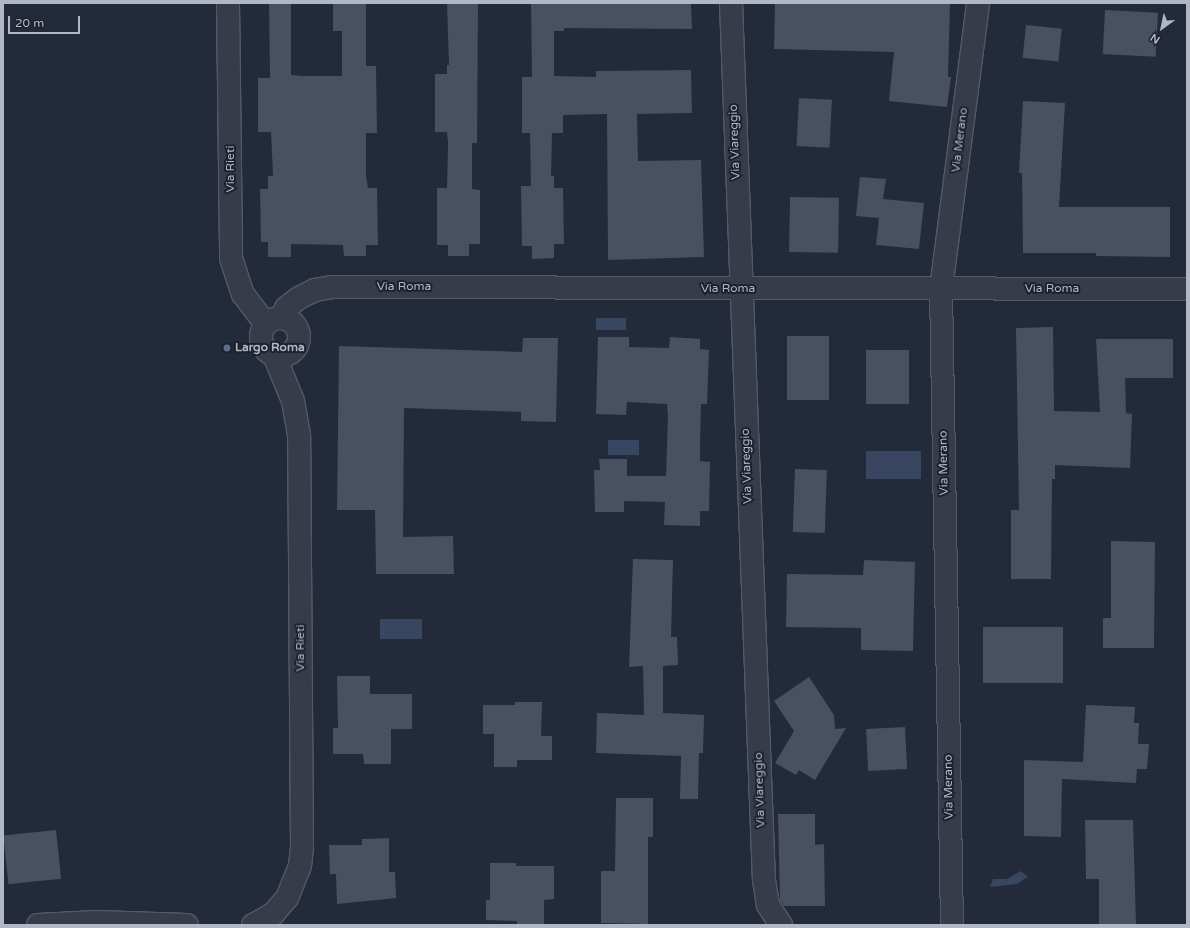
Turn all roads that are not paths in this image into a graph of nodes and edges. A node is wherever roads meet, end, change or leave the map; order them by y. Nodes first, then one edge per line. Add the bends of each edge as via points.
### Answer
1 (228, 3) edge
2 (731, 3) edge
3 (978, 3) edge
4 (740, 289) junction
5 (941, 289) junction
6 (1187, 289) edge
7 (275, 321) junction
8 (274, 355) junction
9 (38, 925) edge
10 (187, 925) edge
11 (253, 925) edge
12 (781, 925) edge
13 (952, 925) edge

1 - 7 street, Via Rieti via 231,258 243,294
2 - 4 street, Via Viareggio
3 - 5 street, Via Merano
4 - 5 street, Via Roma
4 - 7 street, Via Roma via 332,287 315,290 299,298
4 - 12 street, Via Viareggio via 764,880 768,905
5 - 6 street, Via Roma
5 - 13 street, Via Merano
7 - 8 street via 262,341 268,352
7 - 8 street via 294,324 299,341 292,352 281,356
8 - 11 street, Via Rieti via 291,396 299,435 302,847 300,866 287,898 270,917
9 - 10 street via 97,922

